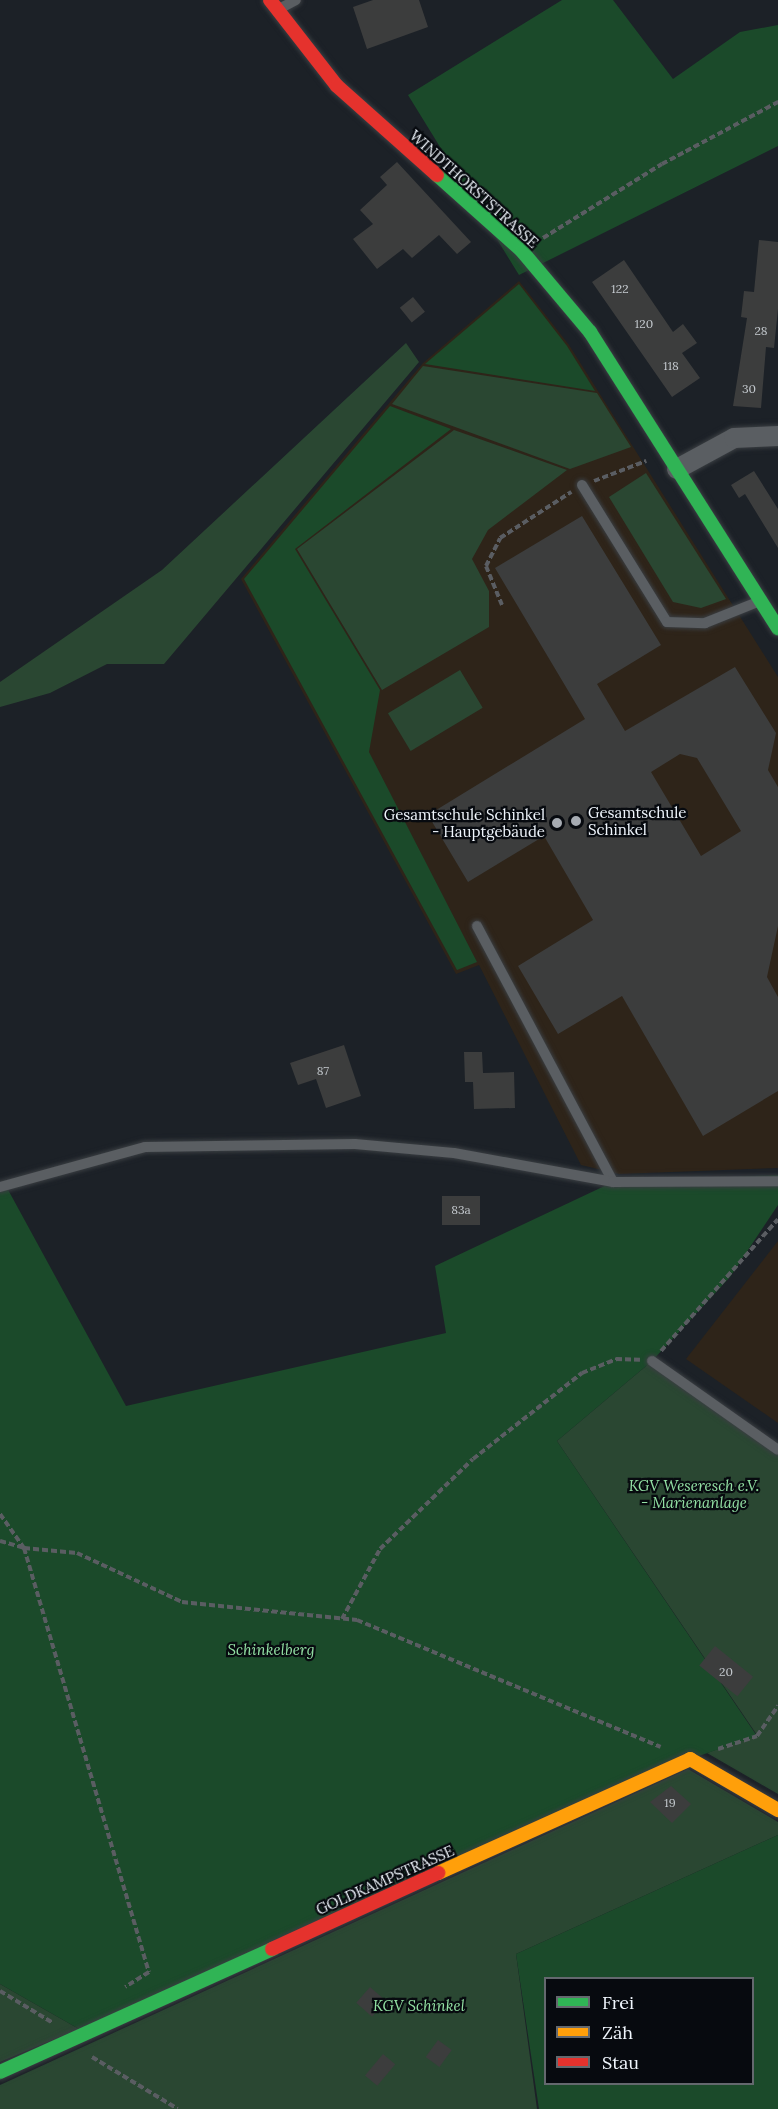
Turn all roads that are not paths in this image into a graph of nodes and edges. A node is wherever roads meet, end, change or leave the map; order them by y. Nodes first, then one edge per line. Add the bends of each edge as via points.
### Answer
1 (296, 0) edge
2 (273, 5) edge
3 (778, 436) edge
4 (672, 461) junction
5 (582, 485) road end
6 (760, 600) junction
7 (778, 628) edge
8 (477, 926) dead end
9 (778, 1181) edge
10 (613, 1182) junction
11 (0, 1187) edge
12 (652, 1360) road end
13 (778, 1450) edge
14 (778, 1810) edge
15 (0, 2072) edge

1 - 2 lane
2 - 4 street, WINDTHORSTSTRASSE via 336,86 522,251 590,332
3 - 4 street via 734,438
4 - 6 street, WINDTHORSTSTRASSE
5 - 6 lane via 667,622 705,623
6 - 7 street, WINDTHORSTSTRASSE
8 - 10 lane
9 - 10 lane
10 - 11 lane via 454,1153 355,1144 145,1147
12 - 13 lane
14 - 15 street, GOLDKAMPSTRASSE via 690,1759

